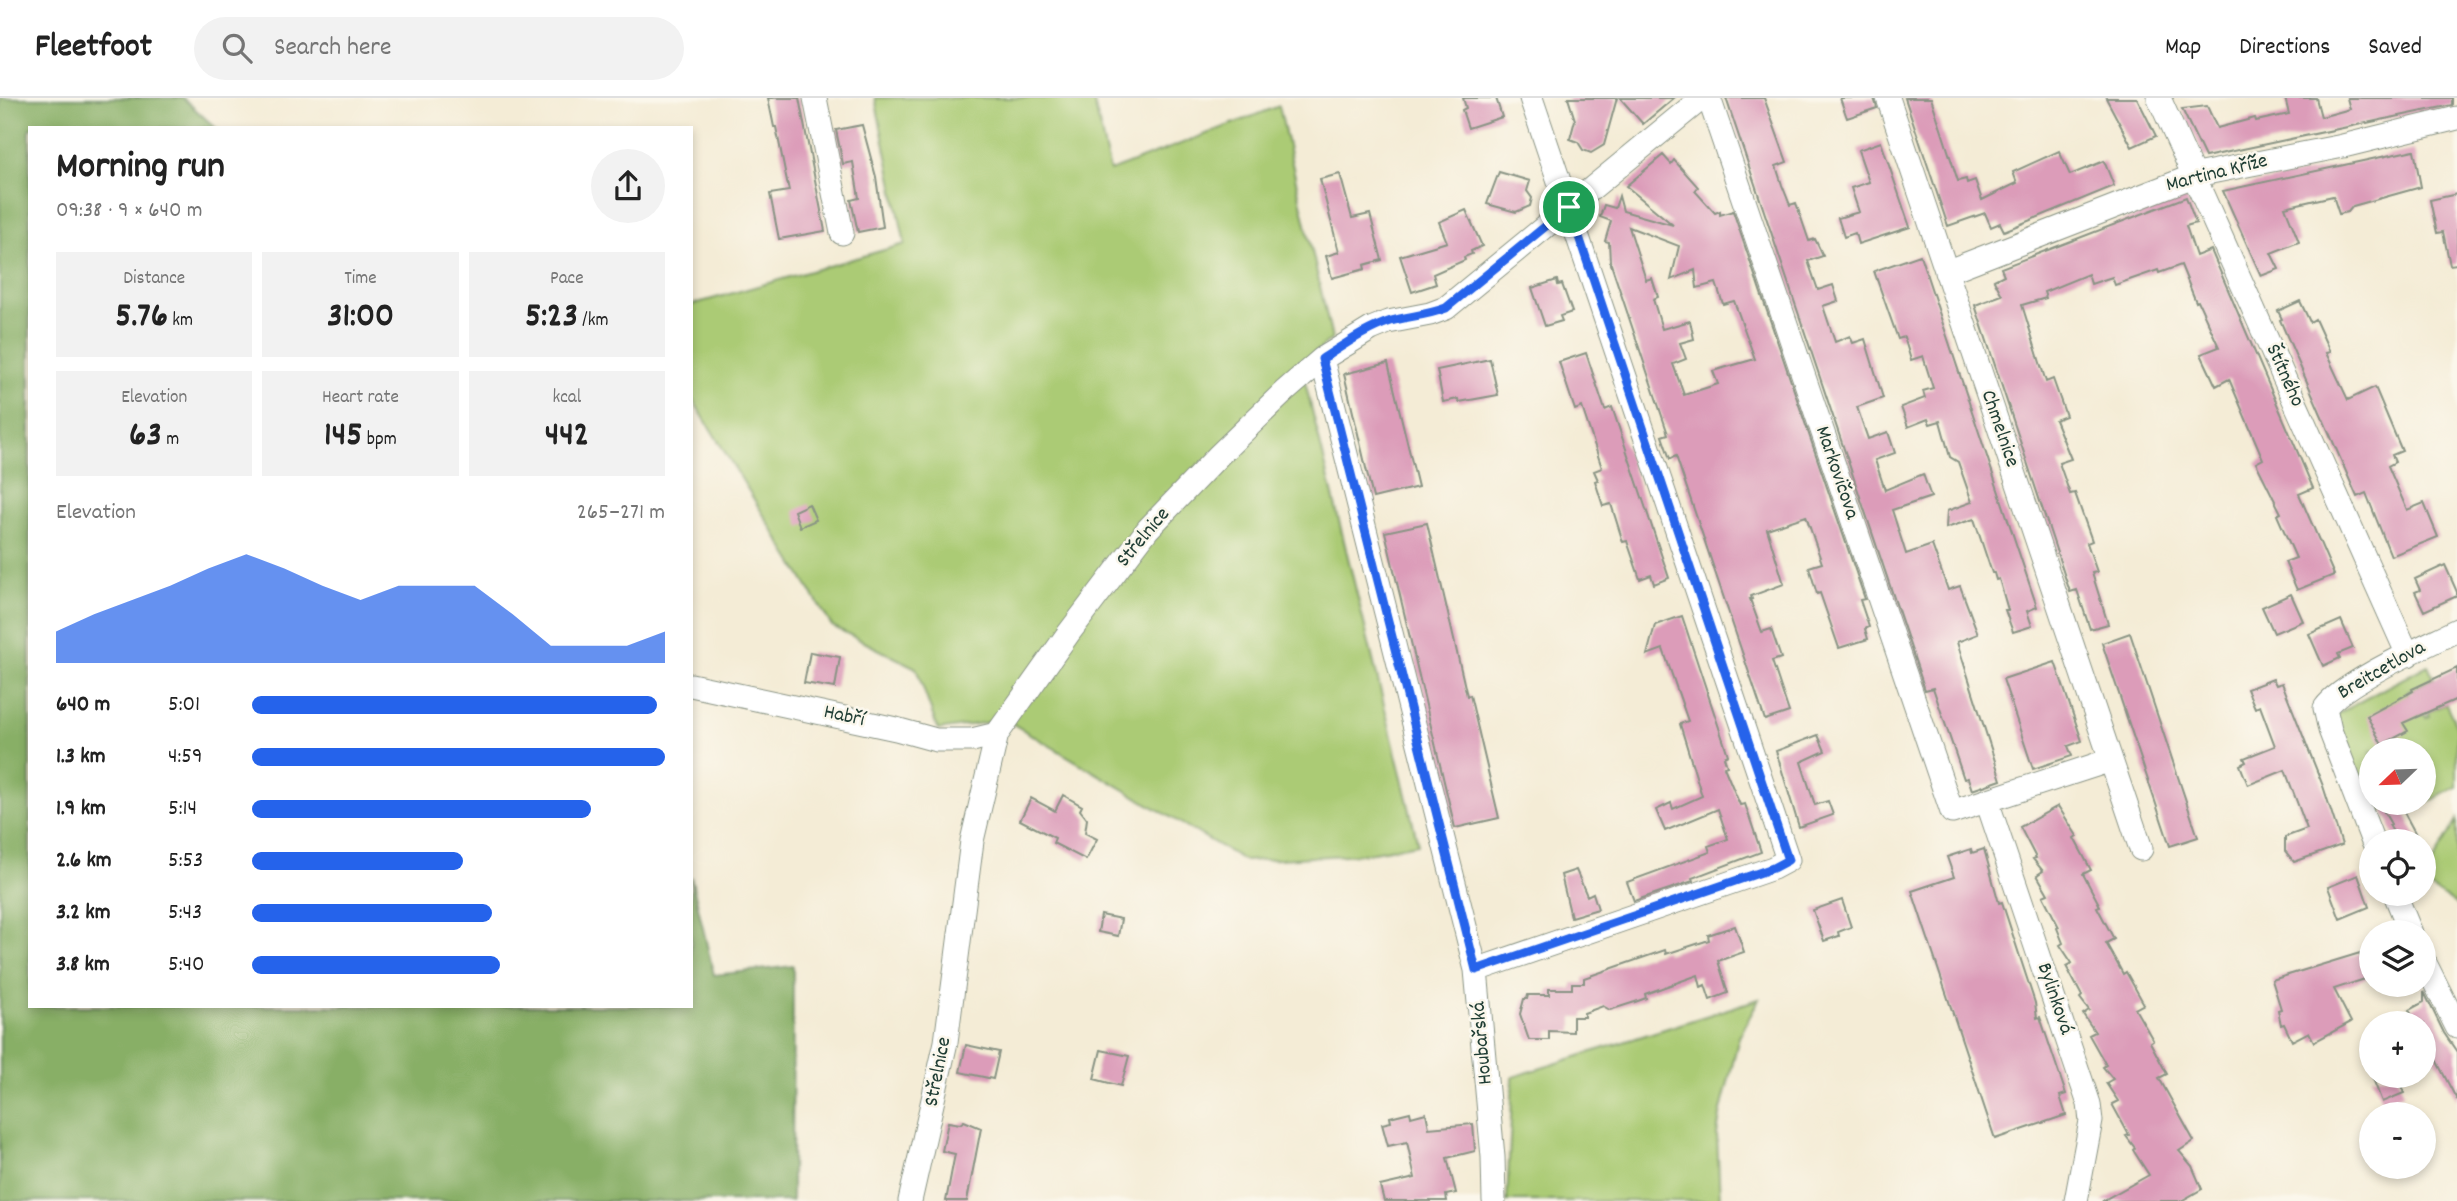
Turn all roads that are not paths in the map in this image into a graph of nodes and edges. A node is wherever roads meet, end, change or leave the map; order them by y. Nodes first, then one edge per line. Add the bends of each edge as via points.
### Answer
1 (816, 98) edge
2 (1531, 98) edge
3 (1702, 98) edge
4 (1709, 98) edge
5 (1888, 98) edge
6 (2160, 98) edge
7 (2457, 118) edge
8 (2196, 175) junction
9 (1569, 207) junction
10 (842, 233) dead end
11 (1946, 272) junction
12 (1322, 359) junction
13 (2457, 630) edge
14 (2408, 655) junction
15 (693, 685) edge
16 (997, 734) junction
17 (2111, 761) junction
18 (1987, 801) junction
19 (2368, 829) edge
20 (2141, 849) dead end
21 (1476, 970) junction
22 (2436, 985) edge
23 (2457, 1027) edge
24 (910, 1201) edge
25 (1494, 1201) edge
26 (2076, 1201) edge

1 - 10 street
2 - 9 street
3 - 9 street, Střelnice
4 - 18 street, Markovičova via 1951,813
5 - 11 street, Chmelnice
6 - 8 street, Štítného
7 - 8 street, Martina Kříže
8 - 11 street, Martina Kříže
8 - 14 street, Štítného
9 - 12 street, Střelnice via 1446,308 1388,322
9 - 21 street via 1788,860
11 - 17 street, Chmelnice
12 - 16 street, Střelnice via 1219,455 1149,529
12 - 21 street, Houbařská
13 - 14 street, Breitcetlova
14 - 19 street, Breitcetlova via 2333,697 2325,708
15 - 16 street, Habří via 936,740 972,740
16 - 24 street, Střelnice via 972,841 946,1042
17 - 18 street
17 - 20 street, Chmelnice
18 - 26 street, Bylinková via 2089,1104 2091,1121
21 - 25 street, Houbařská
22 - 23 street

